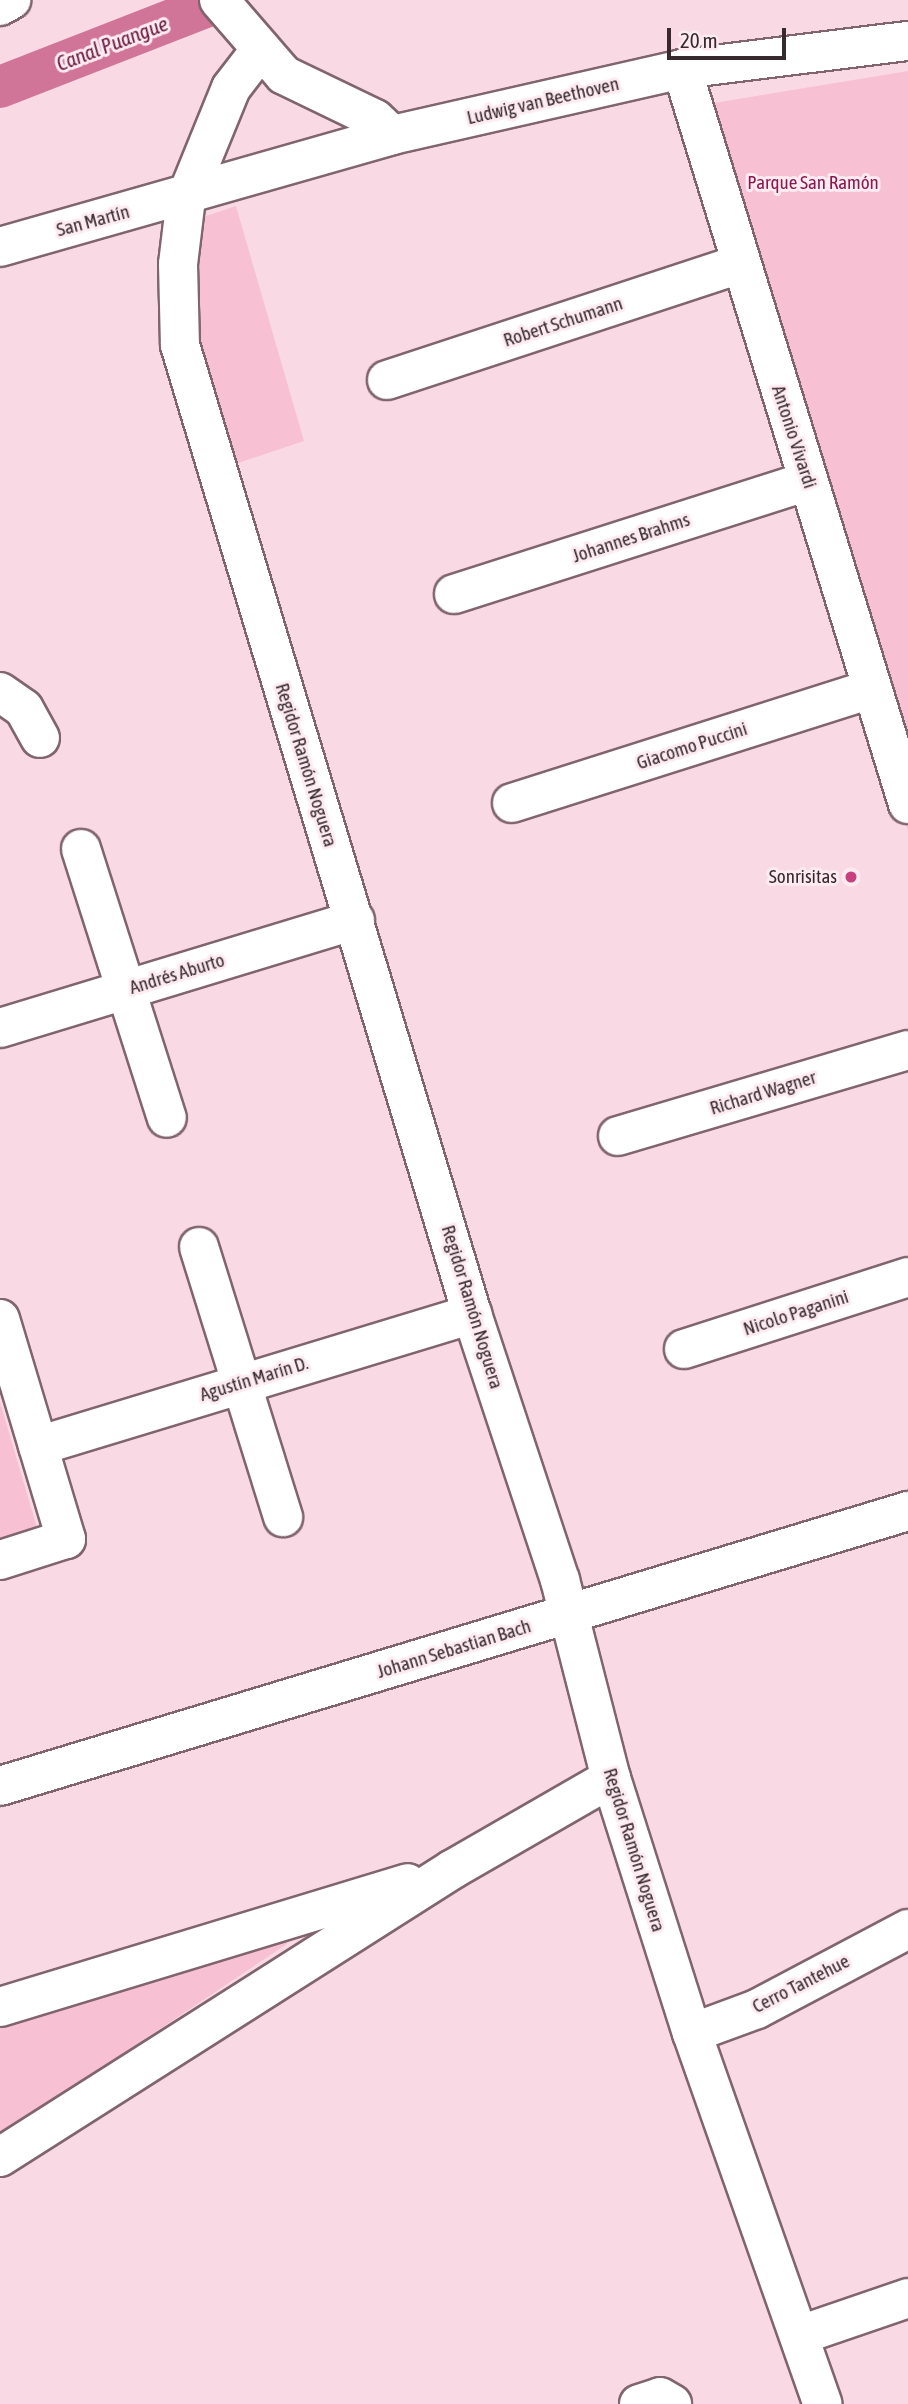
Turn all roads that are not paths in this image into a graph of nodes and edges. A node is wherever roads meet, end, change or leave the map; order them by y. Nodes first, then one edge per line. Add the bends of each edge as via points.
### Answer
1 (11, 0) edge
2 (219, 0) edge
3 (0, 6) edge
4 (908, 41) edge
5 (261, 49) junction
6 (682, 69) junction
7 (391, 135) junction
8 (186, 198) junction
9 (0, 247) edge
10 (739, 264) junction
11 (387, 380) dead end
12 (808, 481) junction
13 (454, 594) dead end
14 (872, 689) junction
15 (0, 692) edge
16 (40, 738) dead end
17 (512, 803) dead end
18 (908, 804) edge
19 (80, 849) dead end
20 (355, 920) junction
21 (126, 990) junction
22 (0, 1028) edge
23 (908, 1050) edge
24 (167, 1118) dead end
25 (618, 1136) dead end
26 (199, 1247) dead end
27 (908, 1278) edge
28 (471, 1314) junction
29 (2, 1336) edge
30 (684, 1349) dead end
31 (242, 1382) junction
32 (38, 1446) junction
33 (908, 1511) edge
34 (284, 1517) dead end
35 (0, 1560) edge
36 (570, 1614) junction
37 (611, 1778) junction
38 (0, 1786) edge
39 (453, 1869) junction
40 (907, 1933) edge
41 (0, 2007) edge
42 (691, 2033) junction
43 (0, 2157) edge
44 (908, 2298) edge
45 (800, 2335) junction
46 (639, 2404) edge
47 (672, 2404) edge
48 (823, 2404) edge

1 - 3 street
2 - 5 street
4 - 6 street, Ludwig van Beethoven
5 - 7 street via 284,75 375,119
5 - 8 street, Regidor Ramón Noguera via 231,88
6 - 7 street, Ludwig van Beethoven
6 - 10 street, Antonio Vivardi
7 - 8 street, Ludwig van Beethoven
8 - 9 street, San Martín
8 - 20 street, Regidor Ramón Noguera via 178,264 180,345
10 - 11 street, Robert Schumann
10 - 12 street, Antonio Vivardi
12 - 13 street, Johannes Brahms
12 - 14 street, Antonio Vivardi
14 - 17 street, Giacomo Puccini
14 - 18 street, Antonio Vivardi
15 - 16 street via 24,709
19 - 21 street
20 - 21 street, Andrés Aburto
20 - 28 street, Regidor Ramón Noguera
21 - 22 street, Andrés Aburto
21 - 24 street
23 - 25 street, Richard Wagner
26 - 31 street
27 - 30 street, Nicolo Paganini
28 - 31 street, Agustín Marín D.
28 - 36 street, Regidor Ramón Noguera
29 - 32 street
31 - 32 street, Agustín Marín D.
31 - 34 street
32 - 35 street via 66,1539
33 - 36 street, Johann Sebastian Bach
36 - 37 street, Regidor Ramón Noguera
36 - 38 street, Johann Sebastian Bach
37 - 39 street
37 - 42 street, Regidor Ramón Noguera
39 - 41 street
39 - 43 street
40 - 42 street, Cerro Tantehue via 757,2009
42 - 45 street, Regidor Ramón Noguera
44 - 45 street
45 - 48 street, Regidor Ramón Noguera
46 - 47 street via 660,2397

